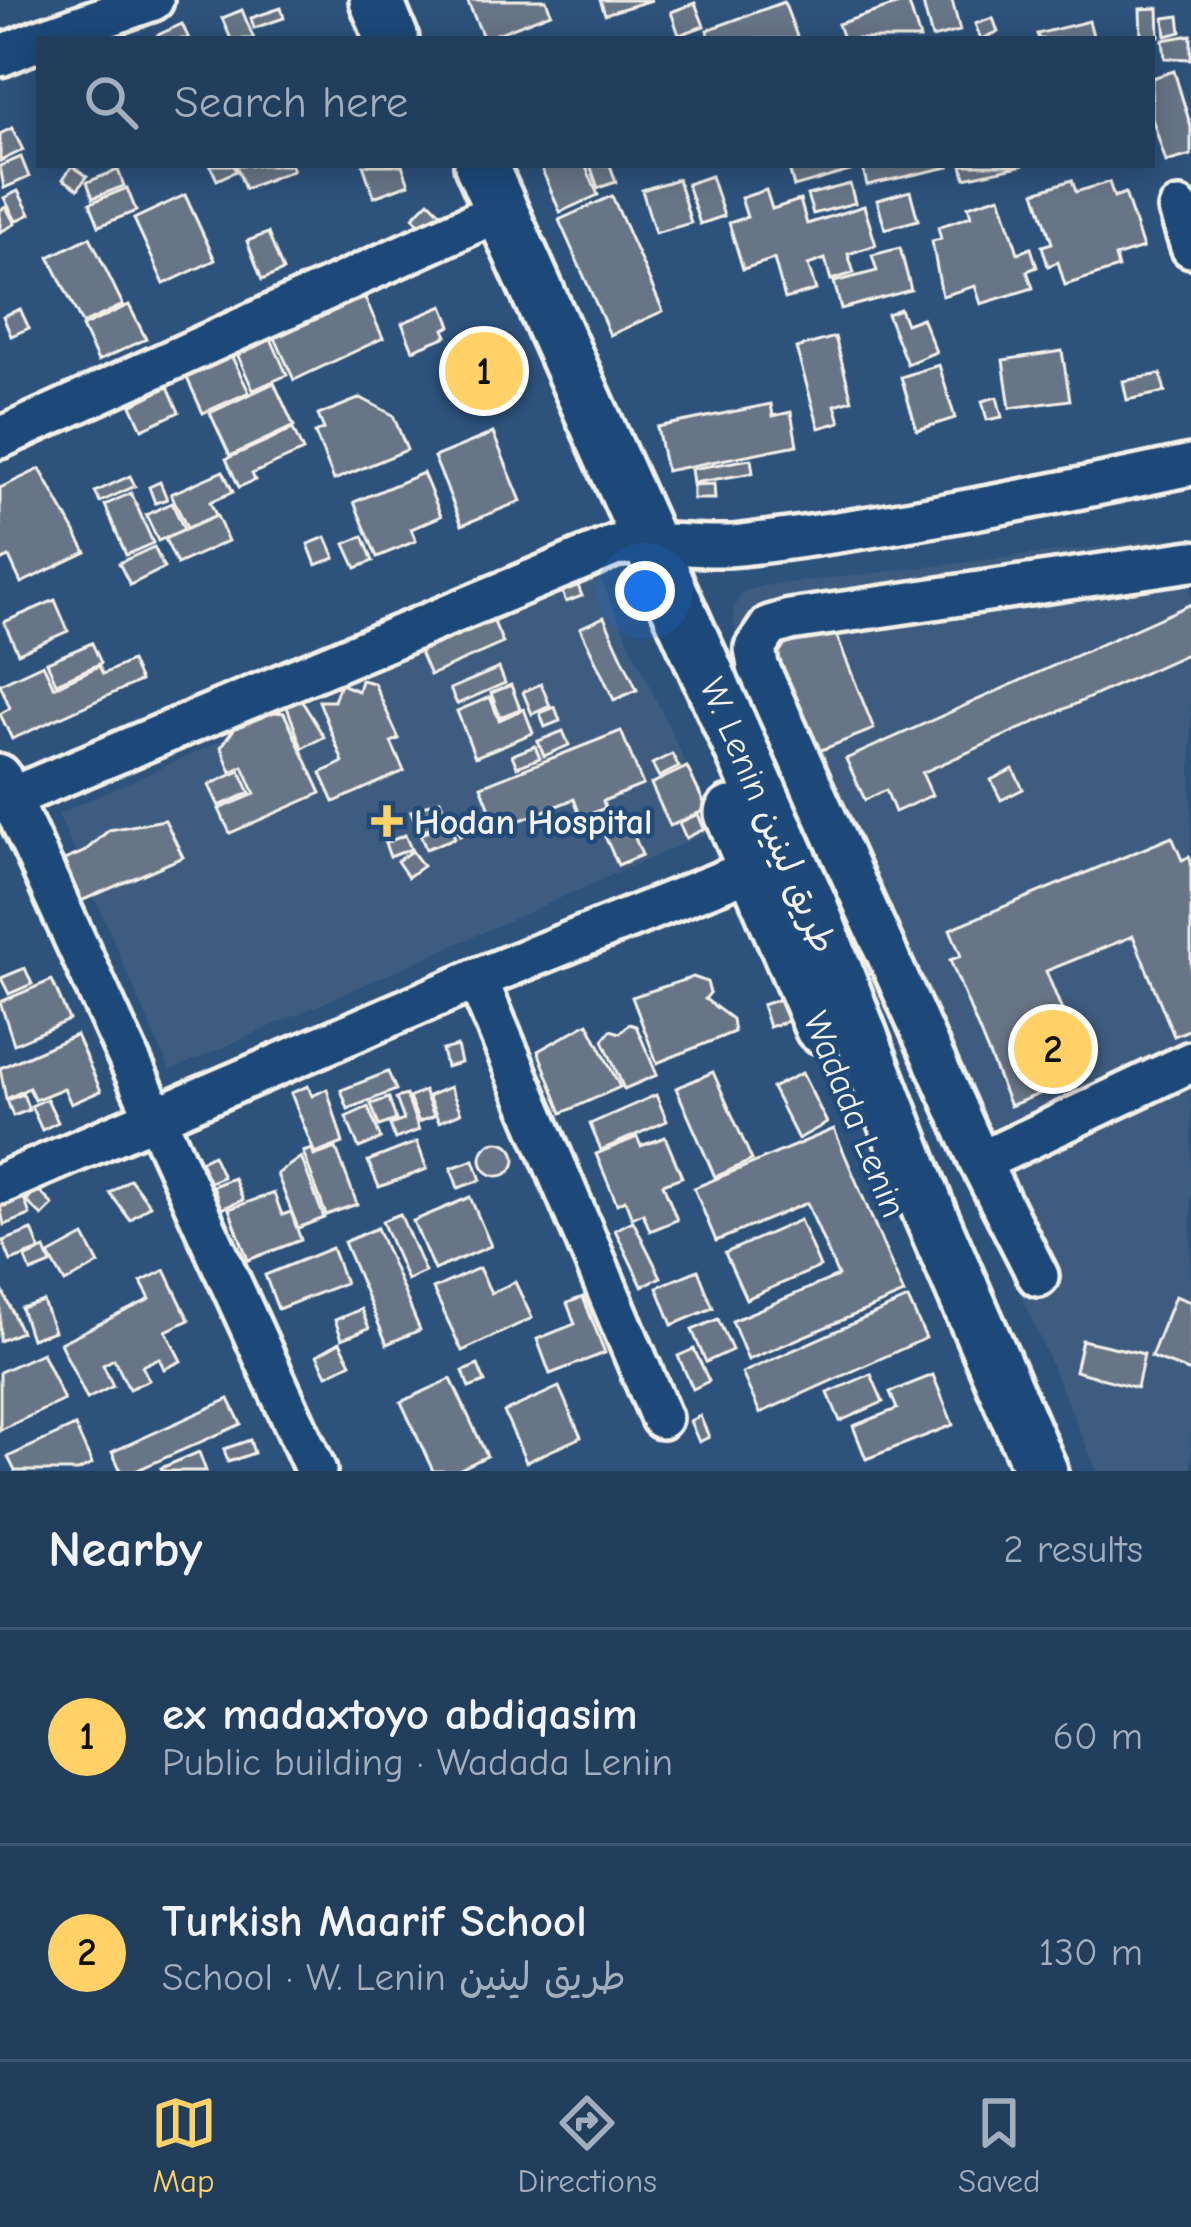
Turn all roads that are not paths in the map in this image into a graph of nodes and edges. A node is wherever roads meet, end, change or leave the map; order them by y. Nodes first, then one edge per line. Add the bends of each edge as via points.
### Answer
1 (153, 0) edge
2 (376, 0) edge
3 (414, 0) edge
4 (47, 28) edge
5 (391, 36) edge
6 (429, 36) edge
7 (0, 56) edge
8 (446, 168) edge
9 (483, 201) edge
10 (0, 438) edge
11 (1191, 465) edge
12 (632, 543) junction
13 (1191, 561) edge
14 (3, 792) edge
15 (755, 868) junction
16 (854, 880) junction
17 (810, 904) junction
18 (477, 979) junction
19 (1191, 1062) edge
20 (154, 1118) junction
21 (980, 1162) junction
22 (0, 1184) edge
23 (1038, 1276) dead end
24 (662, 1418) dead end
25 (316, 1471) edge
26 (1004, 1471) edge
27 (1041, 1471) edge

1 - 4 street
2 - 5 main road
3 - 6 main road
4 - 7 street
8 - 9 main road, Wadada Lenin
9 - 10 street
9 - 12 main road, Wadada Lenin
11 - 12 street via 989,509 734,546
12 - 14 street
12 - 15 main road, Wadada Lenin
12 - 17 main road, W. Lenin طريق لينين
13 - 16 street via 790,620 761,634 758,666
14 - 20 street
15 - 18 street
15 - 26 main road, Wadada Lenin
16 - 17 street
16 - 21 street
17 - 27 main road, W. Lenin طريق لينين
18 - 20 street
18 - 24 street
19 - 21 street
20 - 22 street
20 - 25 street
21 - 23 street

